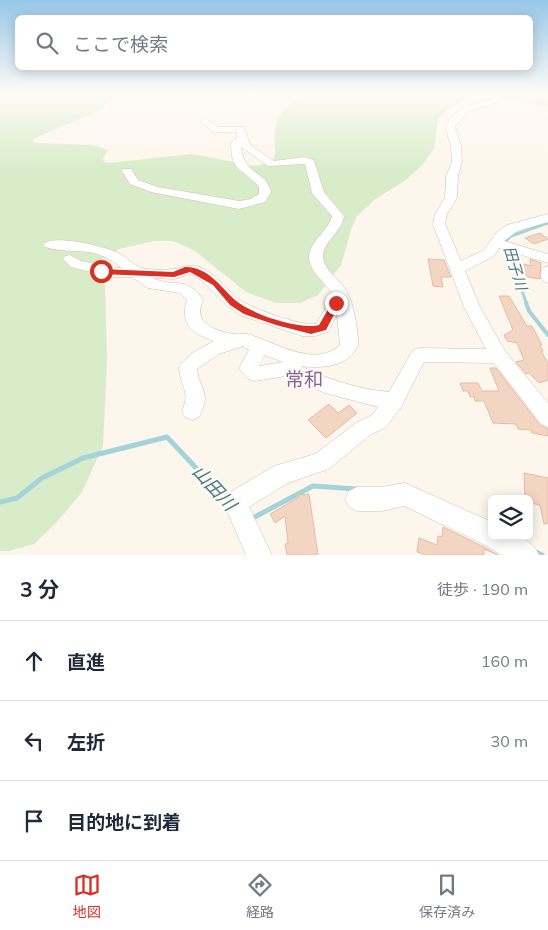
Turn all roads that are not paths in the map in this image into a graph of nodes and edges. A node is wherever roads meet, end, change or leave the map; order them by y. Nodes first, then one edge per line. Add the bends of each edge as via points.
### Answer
1 (454, 119) edge
2 (204, 121) dead end
3 (242, 139) junction
4 (127, 172) dead end
5 (548, 218) edge
6 (50, 245) dead end
7 (502, 245) junction
8 (70, 259) dead end
9 (548, 259) edge
10 (458, 269) junction
11 (548, 271) edge
12 (136, 272) junction
13 (548, 278) edge
14 (341, 294) junction
15 (236, 341) junction
16 (260, 347) junction
17 (499, 356) junction
18 (394, 400) junction
19 (192, 411) dead end
20 (548, 418) edge
21 (357, 498) dead end
22 (488, 534) edge
23 (500, 540) edge
24 (259, 555) edge
25 (526, 555) edge

1 - 10 street via 450,127 457,162 452,176 451,198 439,224
2 - 3 street via 219,131 241,129
3 - 4 street via 236,143 238,160 242,168 265,189 264,196 251,204 239,205 155,190 134,182
3 - 14 street via 252,152 272,164 310,162 318,193 338,216 335,229 317,248 317,265
5 - 7 street via 512,228 504,233
6 - 12 street via 99,250 124,261
7 - 9 street
7 - 10 street
8 - 12 street via 101,271
10 - 17 street via 472,307
11 - 13 street
12 - 14 street via 174,274 191,269 216,283 247,312 311,330 322,328
12 - 15 street via 149,283 171,285 192,294 195,300 190,310 192,320 201,329
14 - 16 street via 350,342 342,355 330,360 307,360
15 - 16 street via 244,340
15 - 19 street via 202,354 188,367 197,397
16 - 18 street via 248,368 255,374 290,370 304,378 365,398
17 - 18 street via 419,355
17 - 20 street
18 - 24 street via 379,421 363,429 321,462 282,474 235,502
21 - 22 street via 382,499 405,494
23 - 25 street

